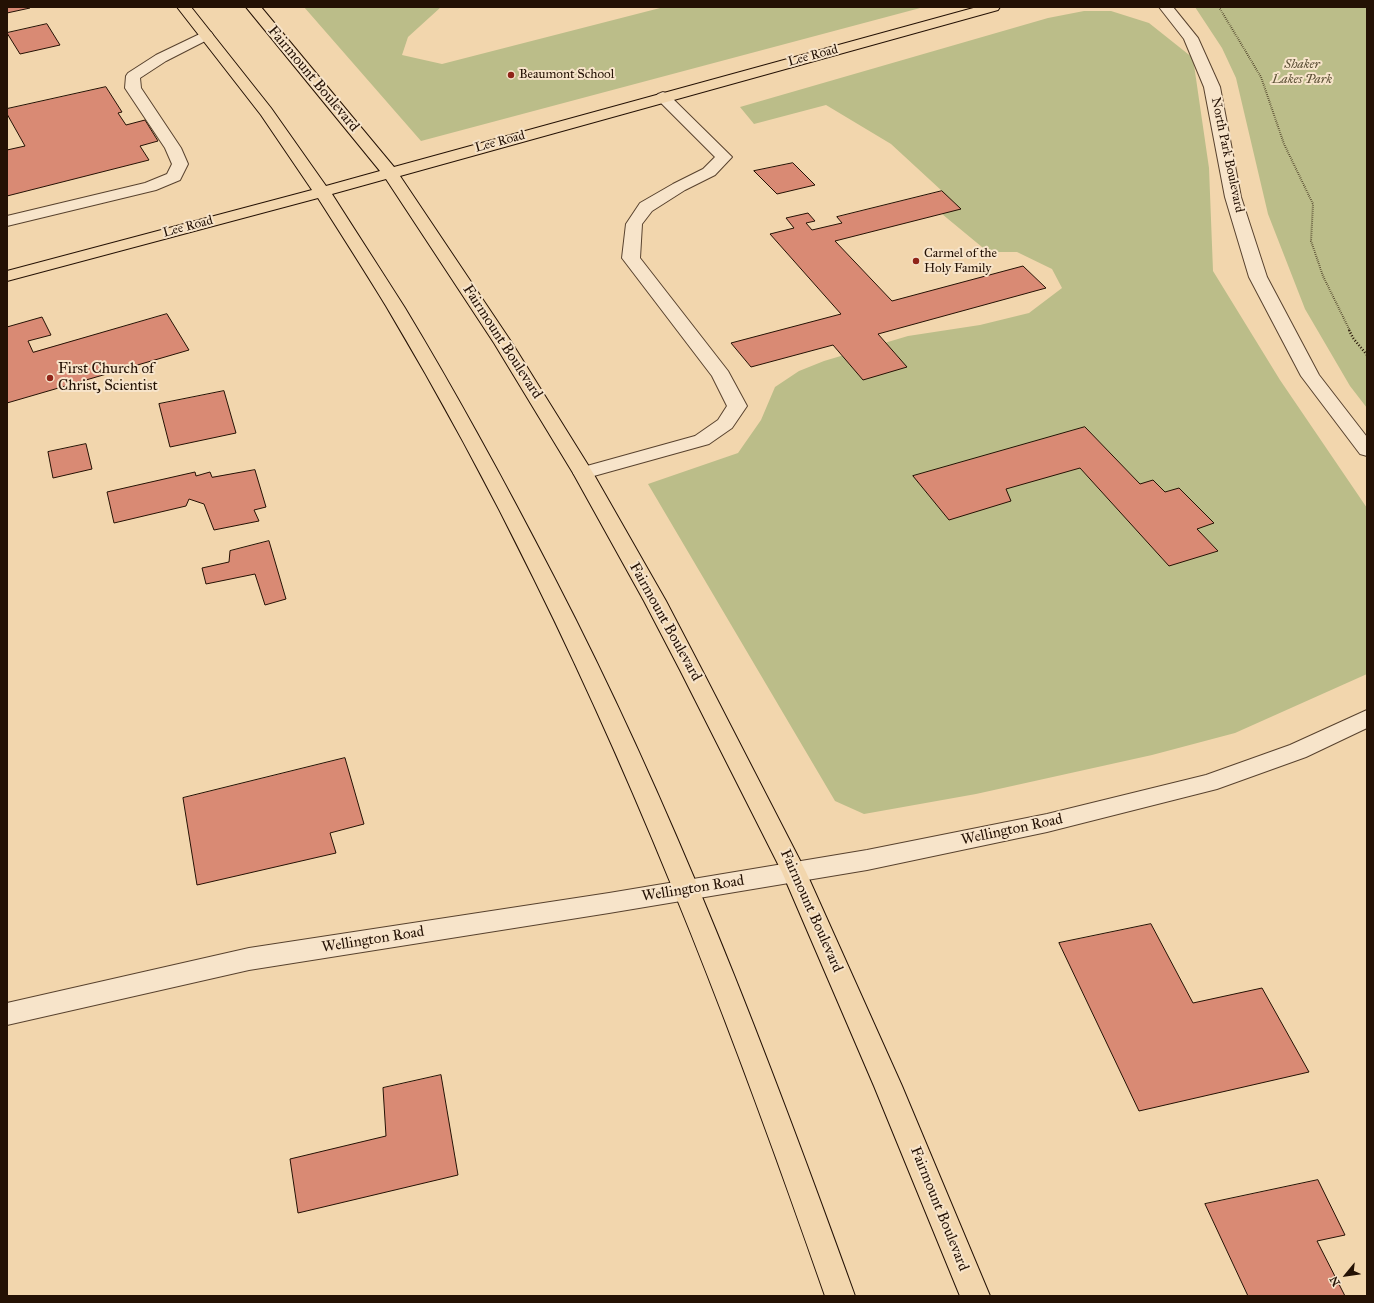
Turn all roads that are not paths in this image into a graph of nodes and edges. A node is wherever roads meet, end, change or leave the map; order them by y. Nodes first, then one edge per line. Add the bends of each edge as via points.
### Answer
1 (184, 7) edge
2 (253, 7) edge
3 (993, 7) edge
4 (1166, 7) edge
5 (206, 35) junction
6 (663, 97) junction
7 (390, 173) junction
8 (322, 192) junction
9 (7, 221) edge
10 (7, 276) edge
11 (1367, 450) edge
12 (583, 474) junction
13 (1367, 718) edge
14 (794, 872) junction
15 (688, 890) junction
16 (7, 1014) edge
17 (840, 1296) edge
18 (975, 1296) edge

1 - 5 main road
2 - 7 main road, Fairmount Boulevard
3 - 6 main road, Lee Road
4 - 11 street, North Park Boulevard via 1190,38 1212,86 1233,197 1258,277 1310,376
5 - 8 main road via 283,135
5 - 9 street via 133,76 133,88 173,148 180,164 174,177 150,187
6 - 7 main road, Lee Road
6 - 12 street via 724,157 709,172 679,186 646,207 634,224 632,258 721,375 737,406 724,424 702,440
7 - 8 main road, Lee Road
7 - 12 main road, Fairmount Boulevard via 503,342
8 - 10 main road, Lee Road
8 - 15 main road via 408,327 534,558 584,661
12 - 14 main road, Fairmount Boulevard via 691,670
13 - 14 street, Wellington Road via 1298,751 1209,783 1047,823 867,860
14 - 15 street, Wellington Road
14 - 18 main road, Fairmount Boulevard via 888,1086
15 - 16 street, Wellington Road via 249,959
15 - 17 main road via 797,1172

